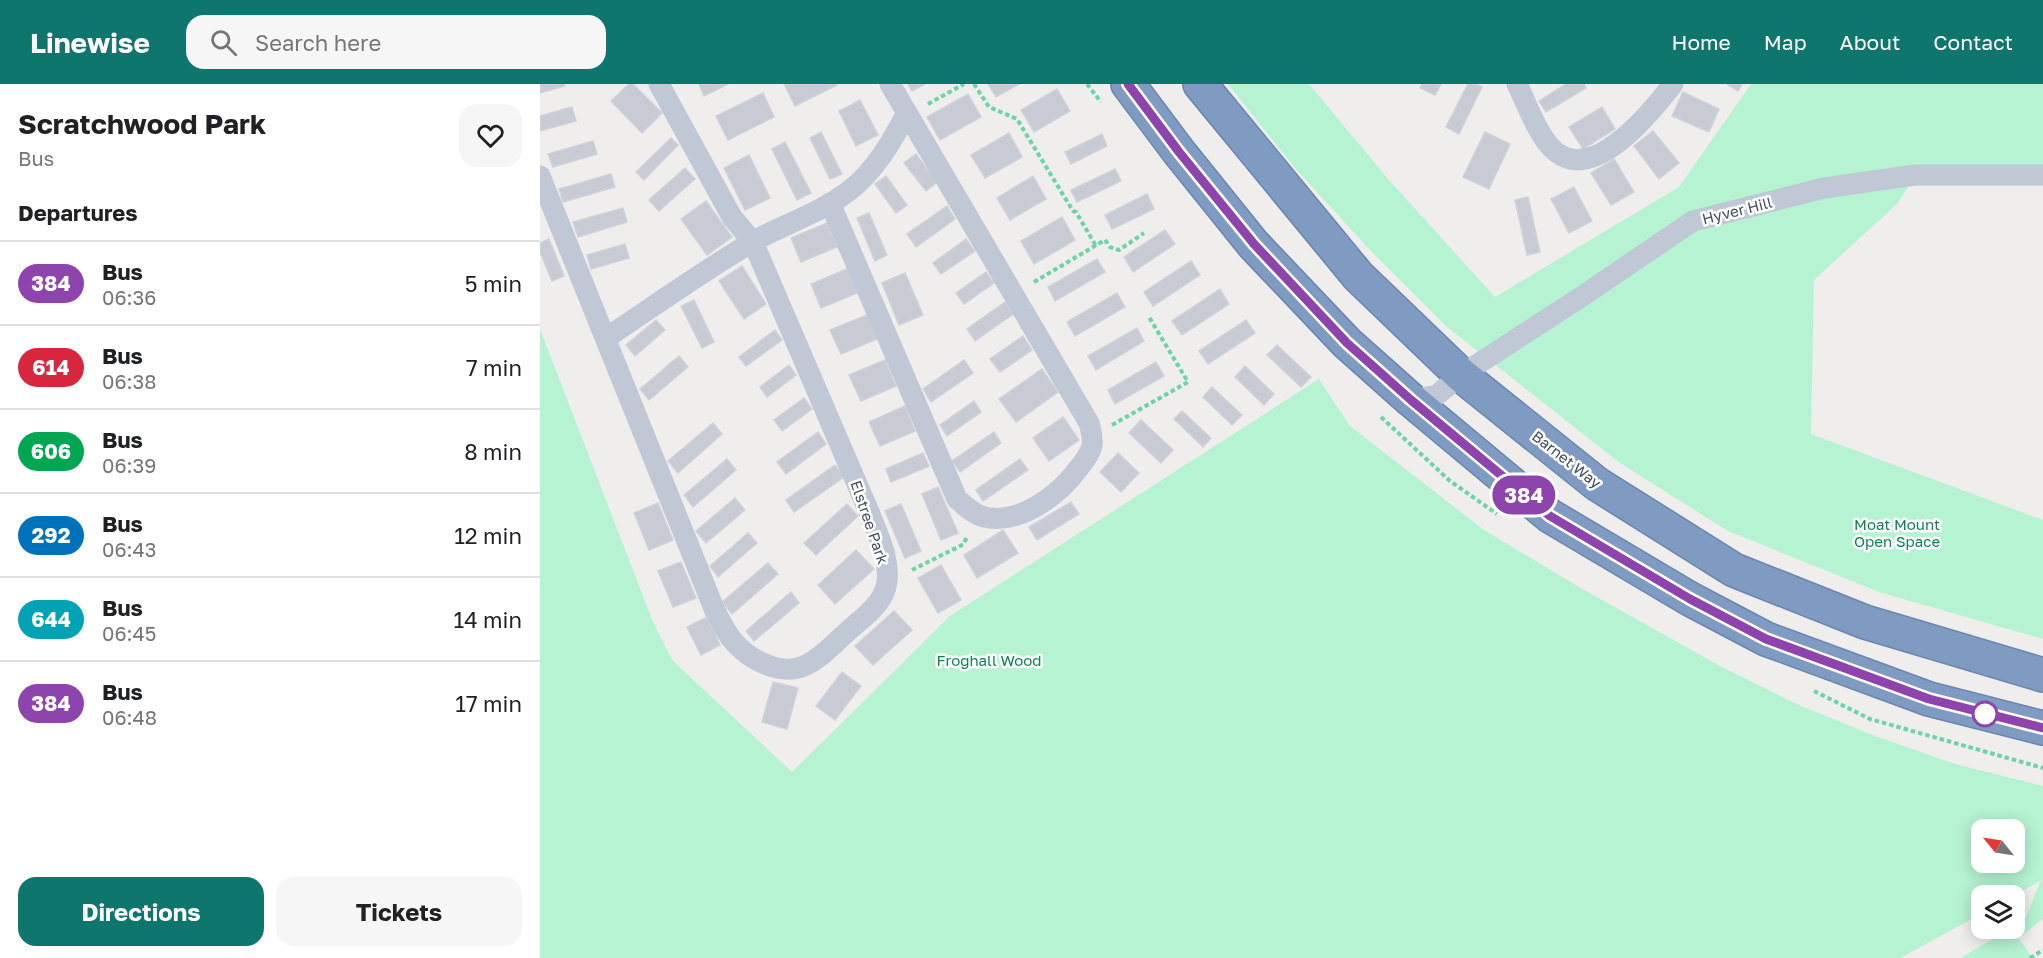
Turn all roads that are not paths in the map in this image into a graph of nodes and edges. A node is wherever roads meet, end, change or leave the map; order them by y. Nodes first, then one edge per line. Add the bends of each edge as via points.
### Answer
1 (659, 84) edge
2 (890, 84) edge
3 (1128, 84) edge
4 (1200, 84) edge
5 (1517, 84) edge
6 (1673, 84) edge
7 (908, 114) junction
8 (2043, 175) edge
9 (540, 176) edge
10 (830, 203) junction
11 (753, 242) junction
12 (606, 338) junction
13 (1461, 375) junction
14 (1411, 400) junction
15 (2043, 675) edge
16 (2043, 728) edge

1 - 11 street, Elstree Park via 732,217
2 - 7 street
3 - 14 highway via 1254,244 1347,343
4 - 13 highway, Barnet Way via 1358,276
5 - 6 street via 1545,140 1556,152 1579,160 1595,156 1618,142 1641,123
7 - 10 street via 870,171
7 - 10 street via 1089,423 1092,447 1084,462 1044,503 999,518 976,513 957,498
8 - 13 street, Hyver Hill via 1915,175 1824,188 1693,221
9 - 12 street, Elstree Park
10 - 11 street
11 - 12 street
11 - 12 street, Elstree Park via 869,512 888,573 885,589 875,606 804,666 790,669 758,661 734,642 715,611
13 - 14 street, Hyver Hill via 1437,395
13 - 15 highway, Barnet Way via 1597,484 1734,570 1865,622
14 - 16 highway via 1550,516 1766,639 1929,699

